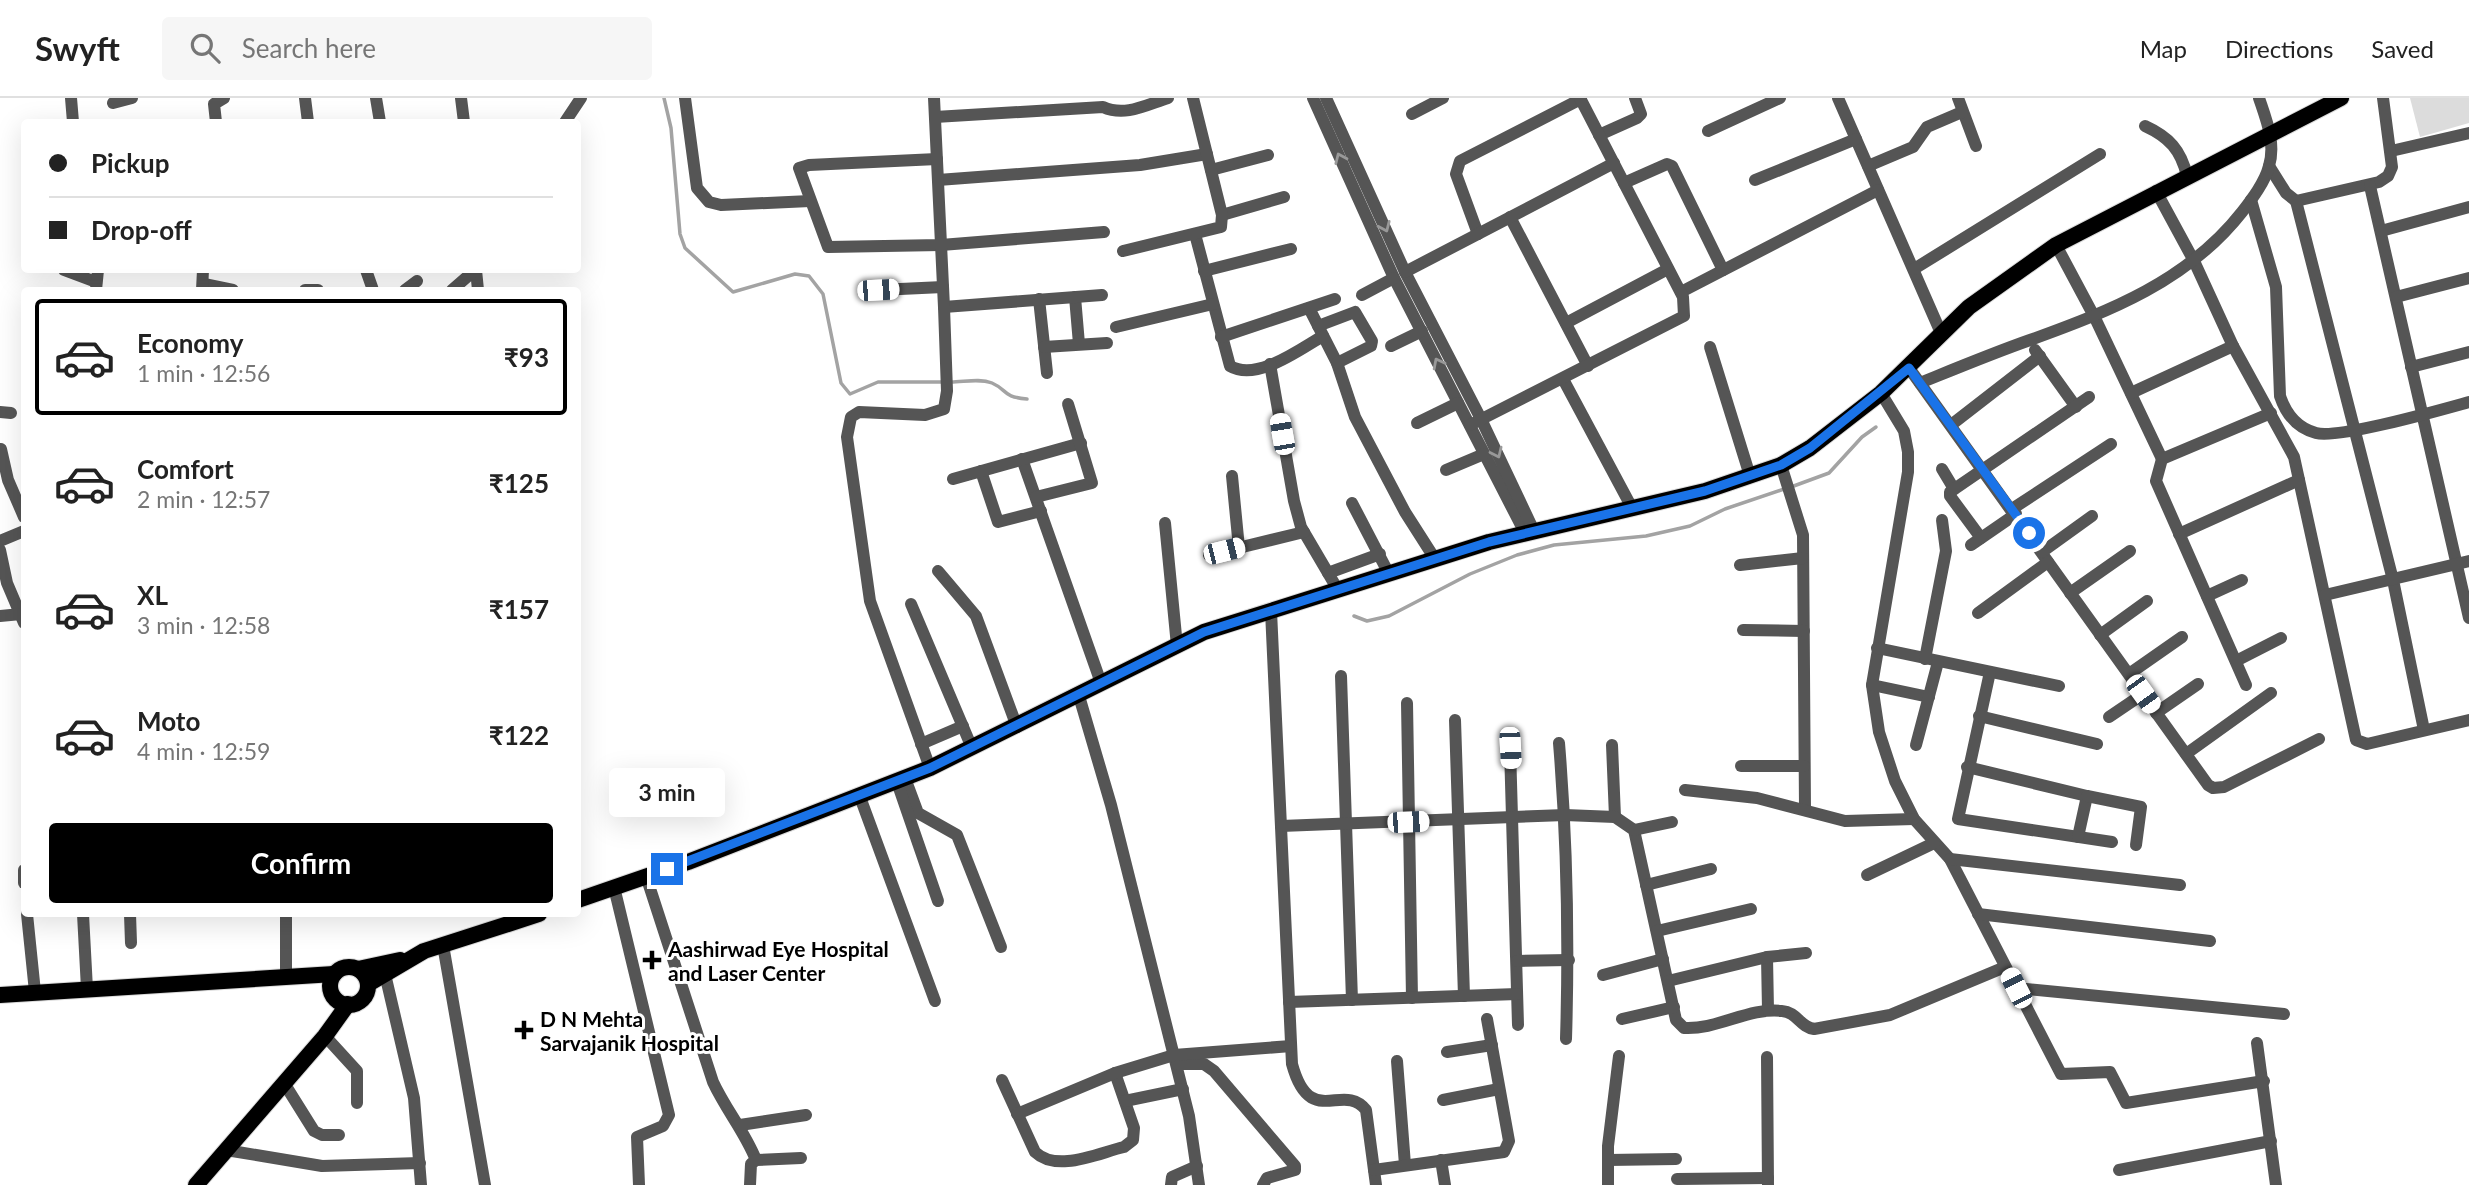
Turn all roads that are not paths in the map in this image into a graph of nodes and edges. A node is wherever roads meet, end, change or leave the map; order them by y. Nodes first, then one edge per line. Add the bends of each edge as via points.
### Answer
1 (71, 98) edge
2 (132, 98) edge
3 (223, 98) edge
4 (305, 98) edge
5 (376, 98) edge
6 (461, 98) edge
7 (581, 98) edge
8 (685, 98) edge
9 (934, 98) edge
10 (1168, 98) edge
11 (1193, 98) edge
12 (1312, 98) edge
13 (1326, 98) edge
14 (1443, 98) edge
15 (1635, 98) edge
16 (1780, 98) edge
17 (1838, 98) edge
18 (1958, 98) edge
19 (2341, 98) edge
20 (2383, 98) edge
21 (1580, 99) edge
22 (2261, 99) edge
23 (113, 103) dead end
24 (1962, 112) junction
25 (1412, 114) dead end
26 (935, 117) junction
27 (73, 119) edge
28 (216, 119) edge
29 (308, 119) edge
30 (380, 119) edge
31 (464, 119) edge
32 (567, 119) edge
33 (2145, 126) dead end
34 (1708, 131) dead end
35 (2469, 133) edge
36 (1599, 135) junction
37 (2271, 136) junction
38 (1856, 139) junction
39 (1976, 146) dead end
40 (2391, 151) junction
41 (1207, 154) junction
42 (2100, 154) dead end
43 (1268, 155) dead end
44 (937, 159) junction
45 (1614, 163) junction
46 (1868, 166) junction
47 (2269, 166) junction
48 (1211, 170) junction
49 (2187, 176) junction
50 (938, 180) junction
51 (1755, 180) dead end
52 (1624, 183) junction
53 (2370, 186) junction
54 (1878, 190) junction
55 (2156, 191) junction
56 (1284, 197) dead end
57 (2251, 200) junction
58 (810, 201) junction
59 (2296, 201) junction
60 (2469, 207) edge
61 (1222, 215) junction
62 (1510, 217) junction
63 (2381, 231) junction
64 (1104, 232) dead end
65 (1195, 234) junction
66 (1478, 234) junction
67 (941, 245) junction
68 (2056, 245) junction
69 (1291, 248) dead end
70 (1123, 251) dead end
71 (2194, 261) junction
72 (1668, 269) junction
73 (1914, 269) junction
74 (1723, 270) junction
75 (1204, 271) junction
76 (73, 273) edge
77 (472, 273) edge
78 (1400, 275) junction
79 (2469, 278) edge
80 (96, 281) edge
81 (417, 281) dead end
82 (409, 287) edge
83 (456, 287) edge
84 (943, 287) junction
85 (878, 290) dead end
86 (1681, 292) junction
87 (1102, 295) dead end
88 (1362, 295) dead end
89 (1075, 297) junction
90 (2396, 297) junction
91 (1040, 299) junction
92 (1335, 299) dead end
93 (1213, 304) junction
94 (944, 307) junction
95 (1309, 308) junction
96 (2095, 318) junction
97 (1566, 323) junction
98 (1116, 327) dead end
99 (1321, 331) junction
100 (1422, 331) junction
101 (1941, 333) junction
102 (1221, 337) junction
103 (2028, 340) junction
104 (1107, 343) dead end
105 (1079, 345) junction
106 (1044, 346) junction
107 (1391, 346) dead end
108 (2233, 346) junction
109 (1710, 347) dead end
110 (2469, 352) edge
111 (2040, 356) junction
112 (1337, 363) junction
113 (1270, 364) junction
114 (1588, 366) junction
115 (2411, 367) junction
116 (1909, 368) junction
117 (1047, 373) dead end
118 (1563, 379) junction
119 (1920, 383) junction
120 (1881, 393) junction
121 (2131, 393) junction
122 (2090, 397) dead end
123 (2469, 402) edge
124 (1458, 403) junction
125 (1068, 404) dead end
126 (2076, 407) junction
127 (2271, 413) junction
128 (2422, 414) junction
129 (1476, 422) junction
130 (1417, 423) dead end
131 (1951, 425) junction
132 (2354, 429) junction
133 (1081, 443) junction
134 (2111, 444) dead end
135 (1, 449) edge
136 (1485, 454) junction
137 (1022, 459) junction
138 (2162, 459) junction
139 (1781, 465) junction
140 (1942, 469) dead end
141 (1446, 470) dead end
142 (981, 471) junction
143 (1984, 471) junction
144 (1749, 476) junction
145 (1233, 477) dead end
146 (953, 479) dead end
147 (2299, 480) junction
148 (1954, 489) junction
149 (1036, 497) junction
150 (1352, 503) dead end
151 (1631, 506) junction
152 (21, 510) edge
153 (1041, 511) junction
154 (2014, 511) junction
155 (2092, 516) dead end
156 (1942, 520) dead end
157 (1165, 523) dead end
158 (21, 532) edge
159 (1304, 532) junction
160 (1529, 532) junction
161 (2179, 534) junction
162 (0, 541) edge
163 (1239, 548) junction
164 (0, 550) edge
165 (2130, 551) dead end
166 (1380, 554) junction
167 (1209, 555) dead end
168 (2045, 557) junction
169 (1803, 558) junction
170 (1435, 559) junction
171 (2463, 562) edge
172 (1740, 565) dead end
173 (938, 571) dead end
174 (1328, 573) junction
175 (1389, 574) junction
176 (2242, 580) dead end
177 (2393, 580) junction
178 (1338, 590) junction
179 (2070, 593) junction
180 (2325, 595) junction
181 (2207, 596) junction
182 (2147, 601) dead end
183 (911, 604) dead end
184 (1271, 611) junction
185 (1978, 613) dead end
186 (21, 614) edge
187 (0, 616) edge
188 (21, 618) edge
189 (2469, 618) edge
190 (1742, 630) dead end
191 (1804, 631) junction
192 (2100, 635) junction
193 (2182, 637) dead end
194 (2281, 638) dead end
195 (1177, 646) junction
196 (1877, 648) junction
197 (1932, 660) junction
198 (2236, 661) junction
199 (1990, 672) junction
200 (2129, 674) junction
201 (1341, 676) dead end
202 (1101, 683) junction
203 (2198, 684) dead end
204 (1872, 685) junction
205 (2246, 685) dead end
206 (2059, 686) dead end
207 (2271, 693) dead end
208 (2143, 694) junction
209 (1079, 696) junction
210 (1929, 697) junction
211 (1407, 704) dead end
212 (2156, 713) junction
213 (1979, 716) junction
214 (2109, 718) dead end
215 (1455, 720) dead end
216 (2469, 720) edge
217 (963, 726) junction
218 (1017, 727) junction
219 (2424, 730) junction
220 (2319, 739) dead end
221 (1559, 743) dead end
222 (921, 744) junction
223 (2097, 744) dead end
224 (1612, 745) dead end
225 (1916, 745) dead end
226 (972, 748) junction
227 (1510, 748) dead end
228 (2186, 754) junction
229 (1741, 766) dead end
230 (1804, 766) junction
231 (1968, 767) junction
232 (930, 768) junction
233 (901, 780) junction
234 (1685, 790) dead end
235 (2087, 796) junction
236 (860, 797) junction
237 (1805, 809) junction
238 (1565, 815) junction
239 (1615, 817) junction
240 (1514, 819) junction
241 (1914, 819) junction
242 (1460, 821) junction
243 (1408, 822) junction
244 (1672, 822) dead end
245 (1344, 824) junction
246 (1281, 825) junction
247 (1634, 830) junction
248 (2078, 837) junction
249 (1934, 842) junction
250 (2112, 842) dead end
251 (2136, 845) dead end
252 (1950, 859) junction
253 (1711, 869) dead end
254 (1867, 874) dead end
255 (646, 876) junction
256 (1646, 885) junction
257 (2180, 885) dead end
258 (614, 887) junction
259 (581, 899) edge
260 (938, 901) dead end
261 (1751, 909) dead end
262 (1978, 914) junction
263 (27, 917) edge
264 (83, 917) edge
265 (130, 917) edge
266 (286, 917) edge
267 (526, 917) edge
268 (1657, 931) junction
269 (2210, 941) dead end
270 (131, 943) dead end
271 (443, 945) junction
272 (1000, 947) dead end
273 (1806, 953) dead end
274 (413, 957) junction
275 (1768, 957) junction
276 (1663, 958) junction
277 (1569, 960) junction
278 (1517, 961) junction
279 (2005, 967) junction
280 (358, 969) junction
281 (334, 974) junction
282 (385, 974) junction
283 (1603, 975) dead end
284 (286, 977) junction
285 (1668, 981) junction
286 (368, 984) junction
287 (2016, 988) junction
288 (87, 989) junction
289 (35, 992) junction
290 (1517, 994) junction
291 (0, 995) edge
292 (1464, 996) junction
293 (1412, 998) junction
294 (1352, 1000) junction
295 (935, 1001) dead end
296 (1289, 1002) junction
297 (348, 1004) junction
298 (1674, 1007) junction
299 (1768, 1010) junction
300 (2284, 1014) dead end
301 (1487, 1019) dead end
302 (1622, 1019) dead end
303 (1518, 1025) dead end
304 (326, 1036) junction
305 (1566, 1039) dead end
306 (2257, 1043) dead end
307 (1492, 1045) junction
308 (1291, 1046) junction
309 (1447, 1052) dead end
310 (1619, 1056) dead end
311 (1768, 1057) dead end
312 (1175, 1060) junction
313 (1397, 1061) dead end
314 (1115, 1073) junction
315 (1002, 1080) dead end
316 (2264, 1081) junction
317 (284, 1083) junction
318 (1183, 1089) junction
319 (1499, 1089) junction
320 (1443, 1100) dead end
321 (1125, 1101) junction
322 (357, 1103) dead end
323 (1017, 1114) junction
324 (806, 1115) dead end
325 (740, 1125) junction
326 (339, 1135) dead end
327 (2271, 1141) junction
328 (226, 1150) junction
329 (802, 1158) dead end
330 (1675, 1159) dead end
331 (756, 1160) junction
332 (1441, 1160) junction
333 (1608, 1160) junction
334 (420, 1163) junction
335 (1405, 1165) junction
336 (1197, 1167) junction
337 (1374, 1170) junction
338 (2119, 1170) dead end
339 (1677, 1179) dead end
340 (1768, 1181) edge
341 (196, 1185) edge
342 (421, 1185) edge
343 (485, 1185) edge
344 (639, 1185) edge
345 (750, 1185) edge
346 (1171, 1185) edge
347 (1199, 1185) edge
348 (1263, 1185) edge
349 (1376, 1185) edge
350 (1445, 1185) edge
351 (1608, 1185) edge
352 (2276, 1185) edge

1 - 27 street
2 - 23 street
3 - 28 street via 214,104
4 - 29 street
5 - 30 street
6 - 31 street
7 - 32 street
8 - 58 street via 695,178 703,197 721,205
9 - 26 street
10 - 26 street via 1124,112 1103,107
11 - 41 street
78 -> 12 street
13 -> 78 street
14 - 25 street
15 - 36 street via 1641,114
16 - 34 street
17 - 38 street
18 - 24 street
19 - 37 main road
20 - 40 street
21 - 36 street
21 - 66 street via 1460,161 1456,174
22 - 37 street
24 - 39 street
24 - 46 street via 1927,127 1913,147
26 - 44 street
33 - 49 street via 2174,144
35 - 40 street
36 - 45 street
37 - 47 street
37 - 49 main road
38 - 46 street
38 - 51 street
40 - 53 street via 2388,176
41 - 48 street
41 - 50 street via 1140,165
42 - 73 street
43 - 48 street
44 - 50 street
44 - 58 street via 802,166 799,173
45 - 52 street
45 - 62 street
46 - 54 street
47 - 57 street
47 - 59 street
48 - 61 street
49 - 55 main road
50 - 67 street
52 - 72 street
52 - 74 street via 1667,164 1672,166
53 - 59 street
53 - 63 street
54 - 73 street
54 - 74 street
55 - 68 main road
55 - 71 street
56 - 61 street
57 - 71 street via 2228,230
57 - 132 street via 2276,287 2278,375 2285,410 2300,426 2317,433
58 - 67 street via 832,249
59 - 132 street
60 - 63 street
61 - 65 street via 1221,227
62 - 66 street
62 - 97 street
63 - 90 street
64 - 67 street
65 - 70 street
65 - 75 street
66 - 78 street
67 - 84 street
68 - 96 street
68 - 101 main road via 1998,283
69 - 75 street
71 - 96 street
71 - 108 street
72 - 86 street
72 - 97 street
73 - 101 street
74 - 86 street
75 - 93 street
76 - 80 street
77 - 83 street
78 - 88 street
78 - 100 street
78 - 129 street
79 - 90 street
81 - 82 street
84 - 85 street
84 - 94 street
86 - 114 street via 1686,309 1678,321
87 - 89 street
89 - 91 street
89 - 105 street
90 - 115 street
91 - 94 street
91 - 106 street
92 - 95 street
93 - 98 street
93 - 102 street
94 - 222 street via 944,409 937,414 859,412 848,424 870,601
95 - 99 street
95 - 102 street
96 - 103 street
96 - 121 street
97 - 114 street
99 - 112 street
99 - 112 street via 1355,312 1372,341 1371,346
99 - 113 street
100 - 107 street
124 -> 100 street
101 - 116 main road
102 - 113 street via 1226,358 1237,370
103 - 111 street
103 - 119 street
104 - 105 street
105 - 106 street
106 - 117 street
108 - 121 street
108 - 127 street
109 - 144 street
110 - 115 street
111 - 126 street
111 - 131 street
112 - 170 street via 1354,417
113 - 159 street via 1294,501
114 - 118 street
115 - 128 street
116 - 119 street
116 - 120 main road
118 - 129 street
118 - 151 street
119 - 131 street
120 - 139 main road
120 - 196 street via 1904,431 1908,472
121 - 138 street
122 - 126 street
123 - 128 street
124 - 129 street
124 - 130 street
125 - 133 street
126 - 143 street
127 - 138 street
127 - 147 street via 2294,457
128 - 132 street
128 - 171 street
129 - 136 street
129 -> 160 street
131 - 143 street
132 - 177 street
133 - 137 street
133 - 149 street via 1092,483
134 - 154 street
135 - 152 street
136 - 141 street
136 - 160 street
137 - 142 street
137 - 149 street
138 - 161 street via 2156,481
139 - 144 main road
139 - 169 street via 1801,526
140 - 148 street
142 - 146 street
142 - 153 street via 998,522
143 - 148 street
143 - 154 street
144 - 151 main road via 1705,491
145 - 163 street
147 - 161 street
147 - 180 street
148 - 154 street via 1950,496 1976,542
149 - 153 street
150 - 166 street
151 - 160 main road
153 - 202 street
154 - 168 street
155 - 168 street
156 - 197 street via 1946,551
157 - 195 street
158 - 162 street
159 - 163 street
159 - 174 street
160 - 170 main road
161 - 181 street
163 - 167 street
164 - 186 street via 7,583
165 - 179 street
166 - 174 street
166 - 175 street
168 - 179 street
168 - 185 street
169 - 172 street
169 - 191 street
170 - 175 main road
171 - 177 street
171 - 189 street
173 - 218 street via 971,607
174 - 178 street
175 - 178 main road
176 - 181 street
177 - 180 street
177 - 219 street
178 - 184 main road
179 - 192 street
180 - 219 street via 2356,740 2367,744
181 - 198 street
182 - 192 street
183 - 217 street
184 - 195 main road via 1204,632
184 - 246 street
187 - 188 street
190 - 191 street
191 - 230 street
192 - 200 street
193 - 200 street
194 - 198 street
195 - 202 main road
196 - 197 street
196 - 204 street
197 - 199 street
197 - 210 street
198 - 205 street
199 - 206 street
199 - 213 street
200 - 208 street
201 - 245 street
202 - 209 main road
203 - 212 street
204 - 210 street
204 - 241 street via 1879,732
207 - 228 street
208 - 212 street
208 - 214 street
209 - 218 main road
209 - 312 street
210 - 225 street
211 - 243 street
212 - 228 street
213 - 223 street
213 - 231 street
215 - 242 street
216 - 219 street
217 - 222 street
217 - 226 street
218 - 226 main road
220 - 228 street via 2217,789 2208,785
221 - 238 street
222 - 232 street
224 - 239 street
226 - 232 main road
227 - 240 street
229 - 230 street
230 - 237 street
231 - 235 street
231 - 248 street via 1958,819
232 - 233 main road
233 - 236 main road
233 - 260 street
233 - 272 street via 918,813 957,835
234 - 237 street via 1748,796
235 - 248 street
235 - 251 street via 2141,807
236 - 255 main road
236 - 295 street
237 - 241 street via 1856,822
238 - 239 street
238 - 240 street
238 - 277 street
239 - 247 street
240 - 242 street
240 - 278 street
241 - 249 street
242 - 243 street
242 - 292 street
243 - 245 street
243 - 293 street
244 - 247 street
245 - 246 street
245 - 294 street
246 - 296 street
247 - 256 street
248 - 250 street
249 - 252 street
249 - 254 street
252 - 257 street
252 - 262 street
253 - 256 street
255 - 258 main road
255 - 325 street via 713,1082
256 - 268 street
258 - 259 main road
258 - 344 street via 669,1115 663,1126 637,1137
261 - 268 street
262 - 269 street
262 - 279 street
263 - 289 street
264 - 288 street
265 - 270 street
266 - 284 street
267 - 271 main road
268 - 276 street
271 - 274 main road
271 - 343 street
273 - 275 street
274 - 280 main road
274 - 282 main road
275 - 285 street
275 - 299 street
276 - 283 street
276 - 285 street
277 - 278 street
277 - 305 street
278 - 290 street
279 - 287 street
279 - 299 street via 1870,1021 1814,1029 1793,1013
280 - 281 main road via 345,967
280 - 286 main road
281 - 284 main road
281 - 297 main road via 331,990 337,1000
282 - 286 main road
282 - 334 street via 414,1098
284 - 288 main road
285 - 298 street
286 - 297 main road via 364,997
287 - 300 street
287 - 316 street via 2057,1069 2068,1075 2110,1072 2126,1103
288 - 289 main road
289 - 291 main road
290 - 292 street
290 - 303 street
292 - 293 street
293 - 294 street
294 - 296 street
296 - 308 street
297 - 304 main road
298 - 299 street via 1679,1026 1690,1029
298 - 302 street
301 - 307 street
304 - 317 main road
304 - 322 street via 357,1071
306 - 316 street
307 - 309 street
307 - 319 street
308 - 312 street
308 - 337 street via 1300,1090 1309,1098 1353,1101 1366,1110
310 - 333 street
311 - 340 street
312 - 314 street
312 - 318 street
312 - 348 street via 1204,1064 1214,1071 1295,1166 1295,1170 1267,1178
313 - 335 street
314 - 321 street
314 - 323 street
315 - 323 street
316 - 327 street
317 - 326 street via 314,1131
317 - 328 main road
318 - 321 street
318 - 336 street
319 - 320 street
319 - 332 street via 1504,1152
321 - 323 street via 1135,1133 1131,1143 1061,1162 1043,1160 1035,1152
324 - 325 street
325 - 331 street
327 - 338 street
327 - 352 street
328 - 334 street via 322,1166
328 - 341 main road
329 - 331 street
330 - 333 street
331 - 345 street via 751,1164
332 - 335 street
332 - 350 street
333 - 351 street
334 - 342 street
335 - 337 street
336 - 346 street via 1176,1174
336 - 347 street
337 - 349 street
339 - 340 street

